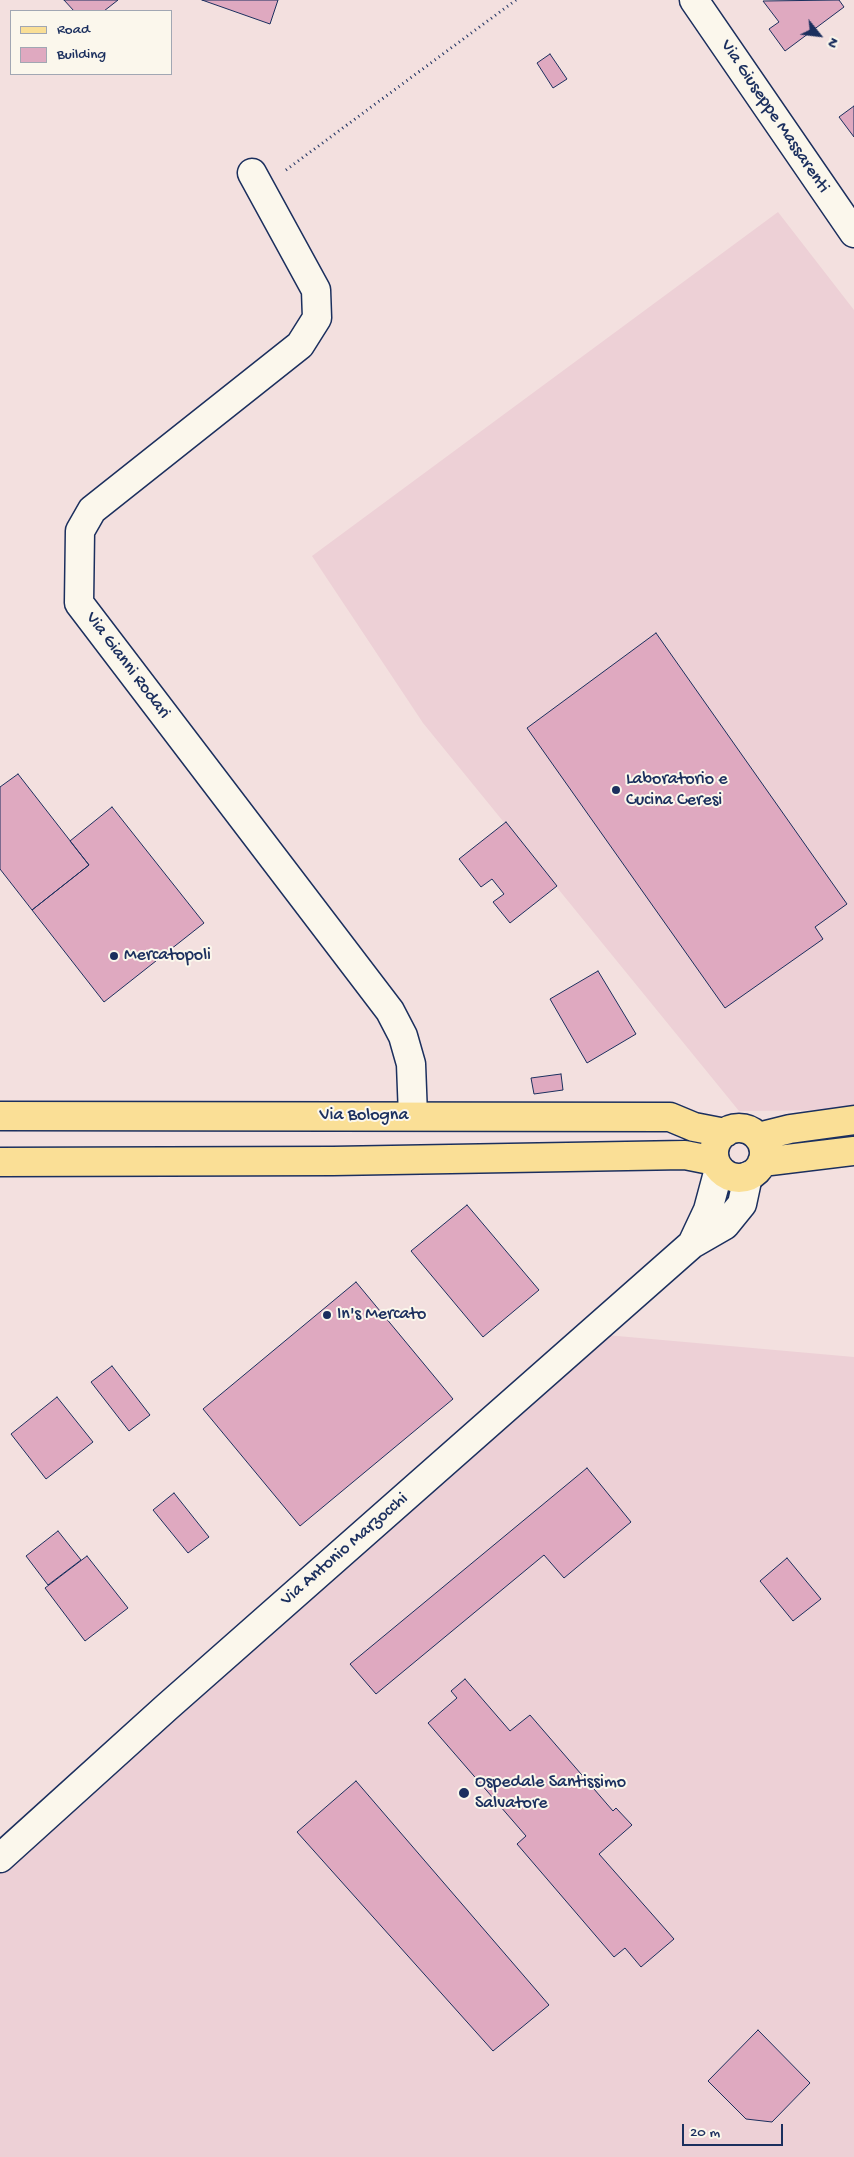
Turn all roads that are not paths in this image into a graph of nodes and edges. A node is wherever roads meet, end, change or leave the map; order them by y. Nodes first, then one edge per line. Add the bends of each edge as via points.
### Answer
1 (694, 0) edge
2 (256, 181) road end
3 (854, 233) edge
4 (0, 1116) edge
5 (412, 1116) junction
6 (854, 1120) edge
7 (725, 1132) junction
8 (854, 1152) edge
9 (756, 1158) junction
10 (0, 1162) edge
11 (717, 1165) junction
12 (692, 1244) junction
13 (0, 1858) edge

1 - 3 street, Via Giuseppe Massarenti
2 - 5 street, Via Gianni Rodari via 316,290 317,318 300,345 92,510 80,531 79,602 390,1011 403,1036 411,1064
4 - 5 main road, Via Bologna
5 - 7 main road, Via Bologna via 670,1117 694,1127
6 - 9 main road, Via Bologna via 790,1129
7 - 9 main road, Via Bologna via 744,1128
7 - 11 main road via 715,1144
8 - 9 main road, Via Bologna
9 - 11 main road, Via Bologna via 741,1179 733,1178
9 - 12 street, Via Antonio Marzocchi via 742,1204 725,1225
10 - 11 main road, Via Bologna via 685,1156
11 - 12 street, Via Antonio Marzocchi via 708,1210
12 - 13 street, Via Antonio Marzocchi

